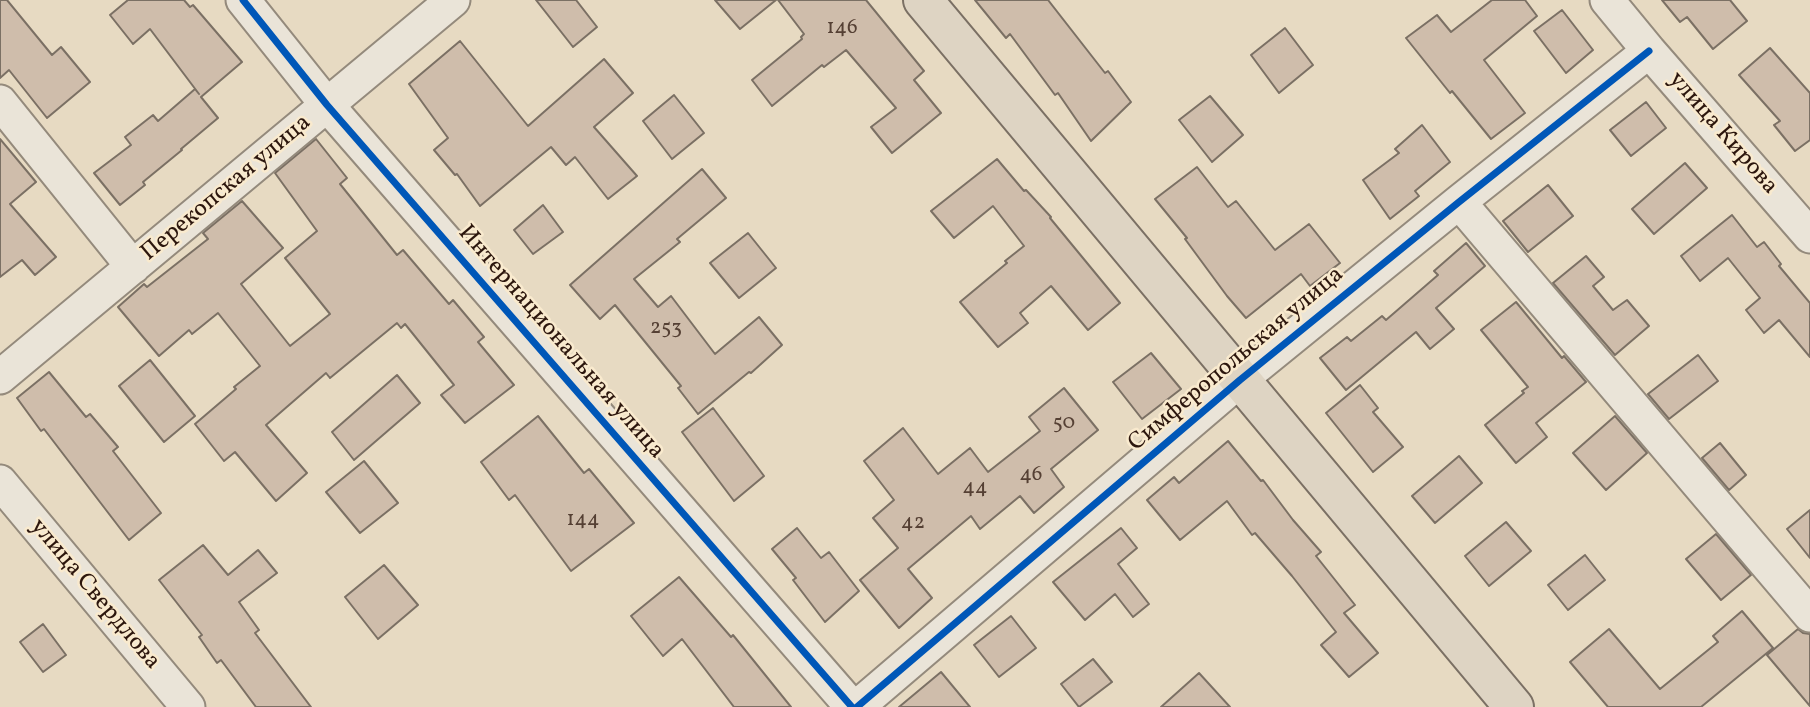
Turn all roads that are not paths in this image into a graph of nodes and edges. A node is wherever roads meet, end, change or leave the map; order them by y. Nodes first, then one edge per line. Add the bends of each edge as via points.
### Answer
1 (243, 0) edge
2 (453, 0) edge
3 (923, 0) edge
4 (1609, 1) edge
5 (1649, 51) junction
6 (0, 102) edge
7 (327, 105) junction
8 (1459, 202) junction
9 (1810, 236) edge
10 (133, 267) junction
11 (0, 377) edge
12 (1240, 380) junction
13 (0, 482) edge
14 (1810, 615) edge
15 (188, 707) edge
16 (854, 707) edge
17 (1514, 707) edge

1 - 7 street, Интернациональная улица
2 - 7 street, Перекопская улица
3 - 12 main road
4 - 5 street, улица Кирова
5 - 8 street, Симферопольская улица
5 - 9 street, улица Кирова
6 - 10 street
7 - 10 street, Перекопская улица
7 - 16 street, Интернациональная улица
8 - 12 street, Симферопольская улица
8 - 14 street
10 - 11 street, Перекопская улица
12 - 16 street, Симферопольская улица
12 - 17 main road
13 - 15 street, улица Свердлова

